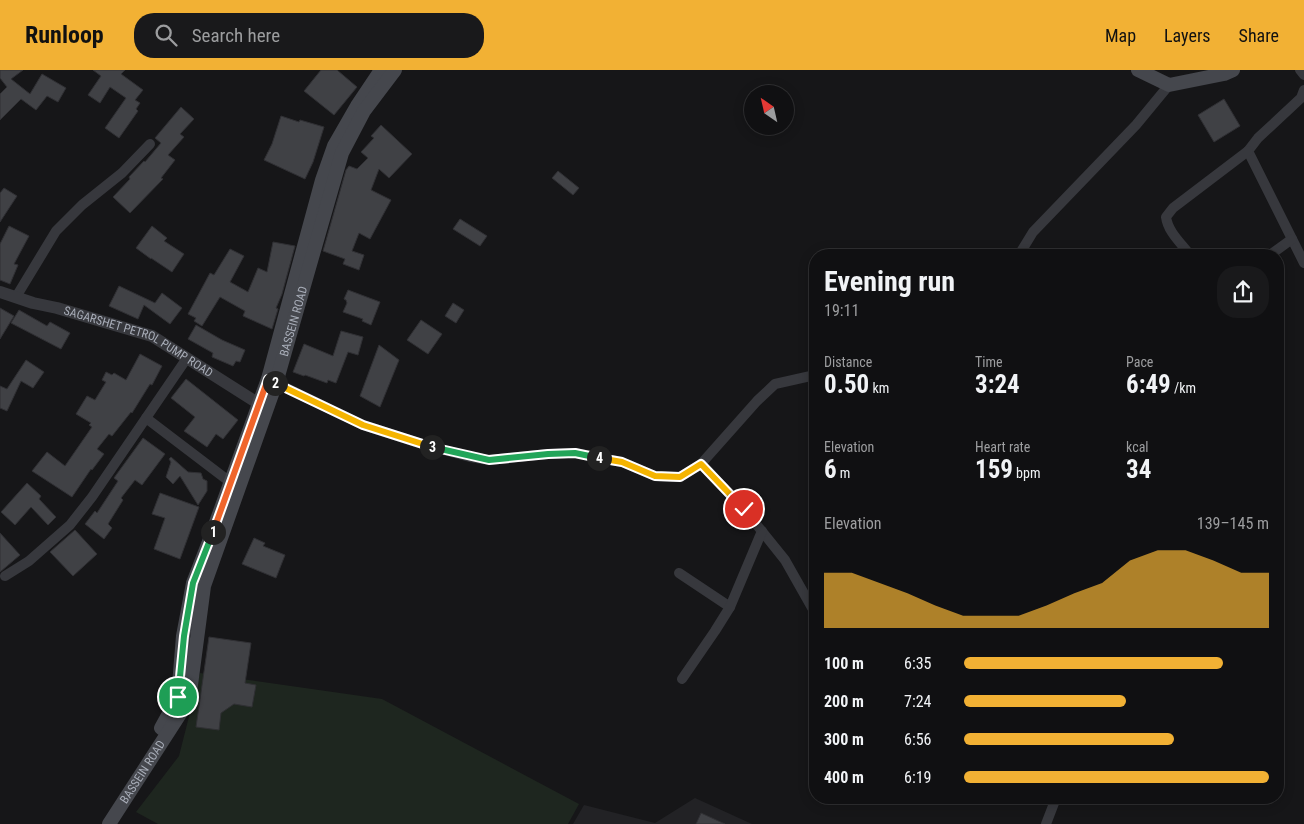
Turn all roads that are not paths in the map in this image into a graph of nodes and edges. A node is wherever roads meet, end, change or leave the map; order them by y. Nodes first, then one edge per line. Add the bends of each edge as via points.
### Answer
1 (381, 70) edge
2 (395, 70) edge
3 (1138, 70) edge
4 (1233, 70) edge
5 (1300, 70) edge
6 (1304, 76) edge
7 (1169, 85) junction
8 (1304, 90) edge
9 (150, 144) dead end
10 (1248, 151) junction
11 (1292, 239) junction
12 (1023, 249) edge
13 (1185, 249) edge
14 (1278, 249) edge
15 (1304, 264) edge
16 (0, 292) edge
17 (16, 297) junction
18 (187, 358) junction
19 (809, 376) edge
20 (272, 381) junction
21 (263, 406) junction
22 (146, 418) junction
23 (701, 464) junction
24 (235, 486) junction
25 (762, 531) junction
26 (679, 573) dead end
27 (5, 576) dead end
28 (809, 602) edge
29 (730, 607) junction
30 (682, 679) dead end
31 (1054, 804) edge
32 (102, 824) edge
33 (109, 824) edge
34 (1046, 824) edge

1 - 20 main road, BASSEIN ROAD via 334,146 322,180
2 - 20 main road, BASSEIN ROAD via 364,111 342,153
3 - 7 main road
4 - 7 main road
5 - 6 street
7 - 12 street via 1136,126 1033,232
8 - 10 street via 1301,98
9 - 17 street via 56,231
10 - 11 street
10 - 13 street via 1166,217 1171,232
11 - 14 street
11 - 15 street
16 - 17 street, SAGARSHET PETROL PUMP ROAD
17 - 18 street, SAGARSHET PETROL PUMP ROAD via 152,336
18 - 21 street, SAGARSHET PETROL PUMP ROAD
18 - 22 street
19 - 23 street via 775,384
20 - 21 main road, BASSEIN ROAD
20 - 23 street via 363,425 470,457 489,460 575,453 622,462 655,476 680,477
21 - 24 main road, BASSEIN ROAD
22 - 24 street
22 - 27 street via 70,525 29,561
23 - 25 street
24 - 32 main road, BASSEIN ROAD via 193,583 178,697
24 - 33 main road, BASSEIN ROAD via 204,586 188,700
25 - 28 street via 785,560
25 - 29 street
26 - 29 street
29 - 30 street
31 - 34 street

